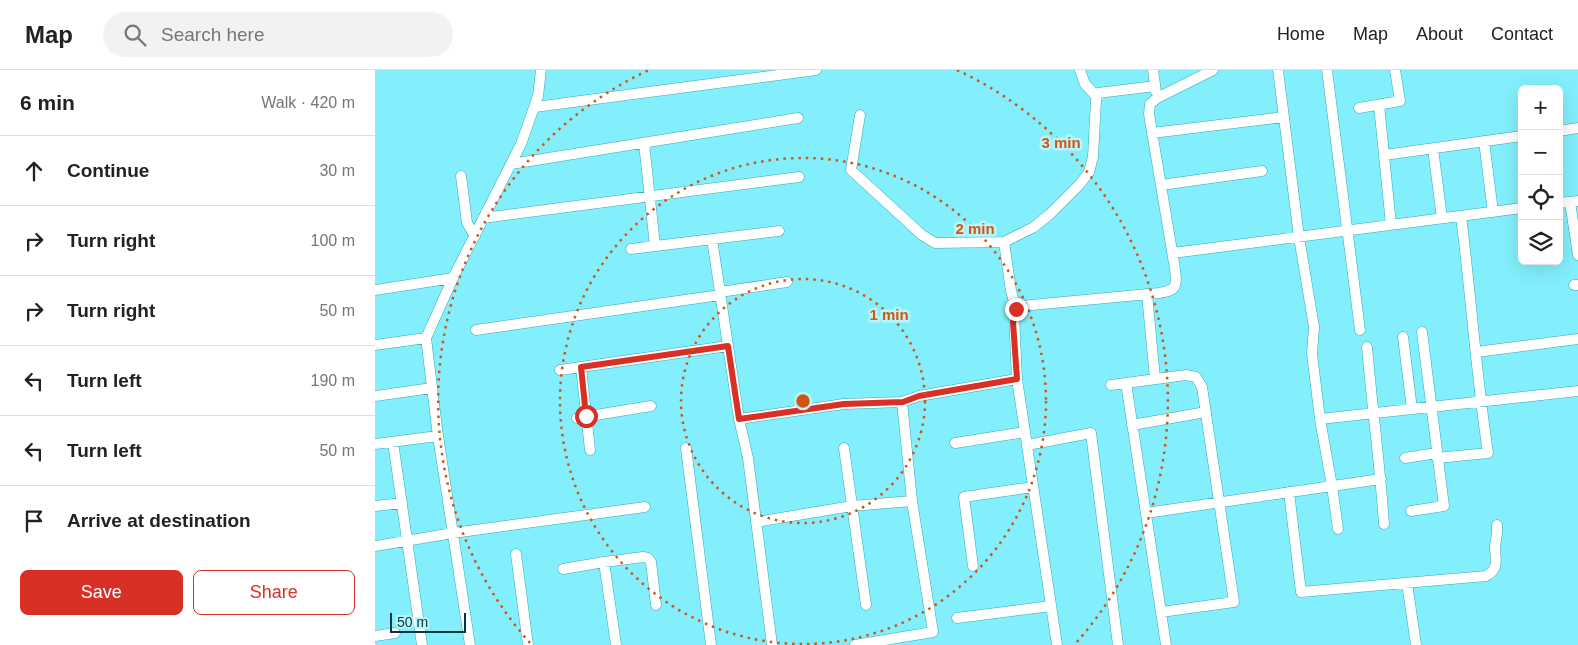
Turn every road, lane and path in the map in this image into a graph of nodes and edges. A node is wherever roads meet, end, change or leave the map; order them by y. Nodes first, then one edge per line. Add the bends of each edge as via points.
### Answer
1 (541, 70) edge
2 (816, 70) edge
3 (1080, 70) edge
4 (1153, 70) edge
5 (1213, 70) edge
6 (1278, 70) edge
7 (1327, 70) edge
8 (1395, 70) edge
9 (1155, 86) junction
10 (1097, 96) junction
11 (1157, 98) junction
12 (1379, 105) junction
13 (535, 107) junction
14 (1359, 108) dead end
15 (860, 115) dead end
16 (1284, 117) junction
17 (798, 118) dead end
18 (1578, 128) edge
19 (1563, 130) edge
20 (1152, 133) junction
21 (1518, 137) edge
22 (1484, 141) junction
23 (644, 143) junction
24 (1433, 148) junction
25 (1384, 156) junction
26 (511, 164) junction
27 (1262, 170) dead end
28 (461, 176) dead end
29 (799, 177) dead end
30 (1161, 185) junction
31 (650, 196) junction
32 (1574, 201) edge
33 (1518, 209) edge
34 (1493, 212) junction
35 (1461, 216) junction
36 (483, 218) junction
37 (1442, 218) junction
38 (1391, 225) junction
39 (779, 231) dead end
40 (1347, 231) junction
41 (475, 236) junction
42 (1299, 237) junction
43 (712, 239) junction
44 (1003, 242) junction
45 (655, 246) junction
46 (631, 249) dead end
47 (1173, 253) junction
48 (1578, 254) edge
49 (453, 278) junction
50 (787, 282) dead end
51 (375, 290) edge
52 (720, 294) junction
53 (1147, 294) junction
54 (1016, 309) junction
55 (476, 330) dead end
56 (1360, 330) dead end
57 (1422, 332) dead end
58 (1403, 337) dead end
59 (426, 338) junction
60 (1578, 339) edge
61 (375, 345) edge
62 (728, 346) junction
63 (1367, 347) dead end
64 (1476, 352) junction
65 (581, 367) junction
66 (560, 370) dead end
67 (1017, 379) junction
68 (1155, 379) junction
69 (1126, 383) junction
70 (1111, 385) dead end
71 (432, 388) junction
72 (1578, 391) edge
73 (375, 396) edge
74 (903, 402) junction
75 (1481, 402) junction
76 (651, 406) dead end
77 (1431, 407) junction
78 (1412, 409) junction
79 (1205, 412) junction
80 (1372, 413) junction
81 (582, 417) junction
82 (739, 419) junction
83 (1320, 419) junction
84 (1132, 424) junction
85 (1025, 432) junction
86 (437, 436) junction
87 (393, 442) junction
88 (955, 442) dead end
89 (375, 444) edge
90 (1027, 445) junction
91 (686, 448) dead end
92 (845, 448) dead end
93 (590, 450) dead end
94 (1437, 456) junction
95 (1405, 458) dead end
96 (1381, 479) junction
97 (1332, 486) junction
98 (1033, 487) junction
99 (1289, 492) junction
100 (912, 501) junction
101 (1219, 502) junction
102 (402, 503) junction
103 (375, 506) edge
104 (853, 506) junction
105 (645, 507) dead end
106 (1411, 511) dead end
107 (1146, 514) junction
108 (756, 522) junction
109 (1385, 524) dead end
110 (1497, 525) dead end
111 (1338, 530) dead end
112 (453, 533) junction
113 (407, 541) junction
114 (375, 546) edge
115 (515, 554) dead end
116 (604, 562) junction
117 (973, 566) dead end
118 (563, 569) dead end
119 (1407, 584) junction
120 (657, 605) dead end
121 (866, 605) dead end
122 (1051, 606) junction
123 (1161, 612) junction
124 (957, 618) dead end
125 (395, 633) dead end
126 (375, 636) edge
127 (421, 645) edge
128 (470, 645) edge
129 (528, 645) edge
130 (616, 645) edge
131 (711, 645) edge
132 (771, 645) edge
133 (855, 645) edge
134 (1057, 645) edge
135 (1118, 645) edge
136 (1166, 645) edge
137 (1416, 645) edge

1 - 13 street
2 - 13 street
3 - 10 street via 1085,84
4 - 9 street
5 - 11 street
6 - 16 street
7 - 40 street
8 - 12 street via 1400,102
9 - 10 street via 1101,92
9 - 11 street
10 - 44 street via 1089,172 1050,214
11 - 20 street via 1150,104
12 - 14 street
12 - 25 street
13 - 26 street
15 - 44 street via 851,170 922,235 935,243
16 - 20 street
16 - 42 street
17 - 23 street
18 - 19 street
20 - 30 street
21 - 22 street
22 - 24 street
22 - 34 street
23 - 26 street
23 - 31 street
24 - 25 street
24 - 37 street
25 - 38 street
26 - 36 street
27 - 30 street
28 - 41 street via 467,223
29 - 31 street
30 - 47 street
31 - 36 street
31 - 45 street
32 - 48 street
33 - 34 street
34 - 35 street
35 - 37 street
35 - 64 street
36 - 41 street
37 - 38 street
38 - 40 street
39 - 43 street
40 - 42 street
40 - 56 street
41 - 49 street
42 - 47 street
42 - 83 street via 1314,327 1312,354
43 - 45 street
43 - 52 street
44 - 54 street
45 - 46 street
47 - 53 street via 1175,287 1170,291
49 - 51 street
49 - 59 street
50 - 52 street
52 - 55 street
52 - 62 street
53 - 54 street
53 - 68 street
54 - 67 street via 1013,322
57 - 77 street
58 - 78 street
59 - 61 street
59 - 71 street
60 - 64 street
62 - 65 street
62 - 82 street
63 - 80 street
64 - 75 street
65 - 66 street
65 - 81 street
67 - 74 street via 919,396
67 - 85 street
68 - 69 street
68 - 79 street via 1196,377 1202,387
69 - 70 street
69 - 84 street
71 - 73 street
71 - 86 street
72 - 75 street
74 - 82 street via 844,404
74 - 100 street
75 - 77 street
75 - 94 street via 1488,453
76 - 81 street
77 - 78 street
77 - 94 street
78 - 80 street
79 - 84 street
79 - 101 street
80 - 83 street
80 - 96 street
81 - 93 street
82 - 108 street via 748,458
83 - 97 street
84 - 107 street
85 - 88 street
85 - 90 street
86 - 87 street
86 - 112 street
87 - 89 street
87 - 102 street
90 - 98 street
90 - 135 street via 1091,433
91 - 131 street
92 - 104 street
94 - 95 street
94 - 106 street via 1444,506
96 - 97 street
96 - 109 street
97 - 99 street
97 - 111 street
98 - 117 street via 964,497
98 - 122 street
99 - 101 street
99 - 119 street via 1301,592
100 - 104 street
100 - 133 street via 933,632
101 - 107 street
101 - 123 street via 1234,602
102 - 103 street
102 - 113 street
104 - 108 street
104 - 121 street
105 - 112 street
107 - 123 street
108 - 132 street
110 - 119 street via 1493,572 1486,576
112 - 113 street
112 - 128 street
113 - 114 street
113 - 127 street
115 - 129 street
116 - 118 street
116 - 120 street via 648,558
116 - 130 street
119 - 137 street
122 - 124 street
122 - 134 street
123 - 136 street
125 - 126 street

